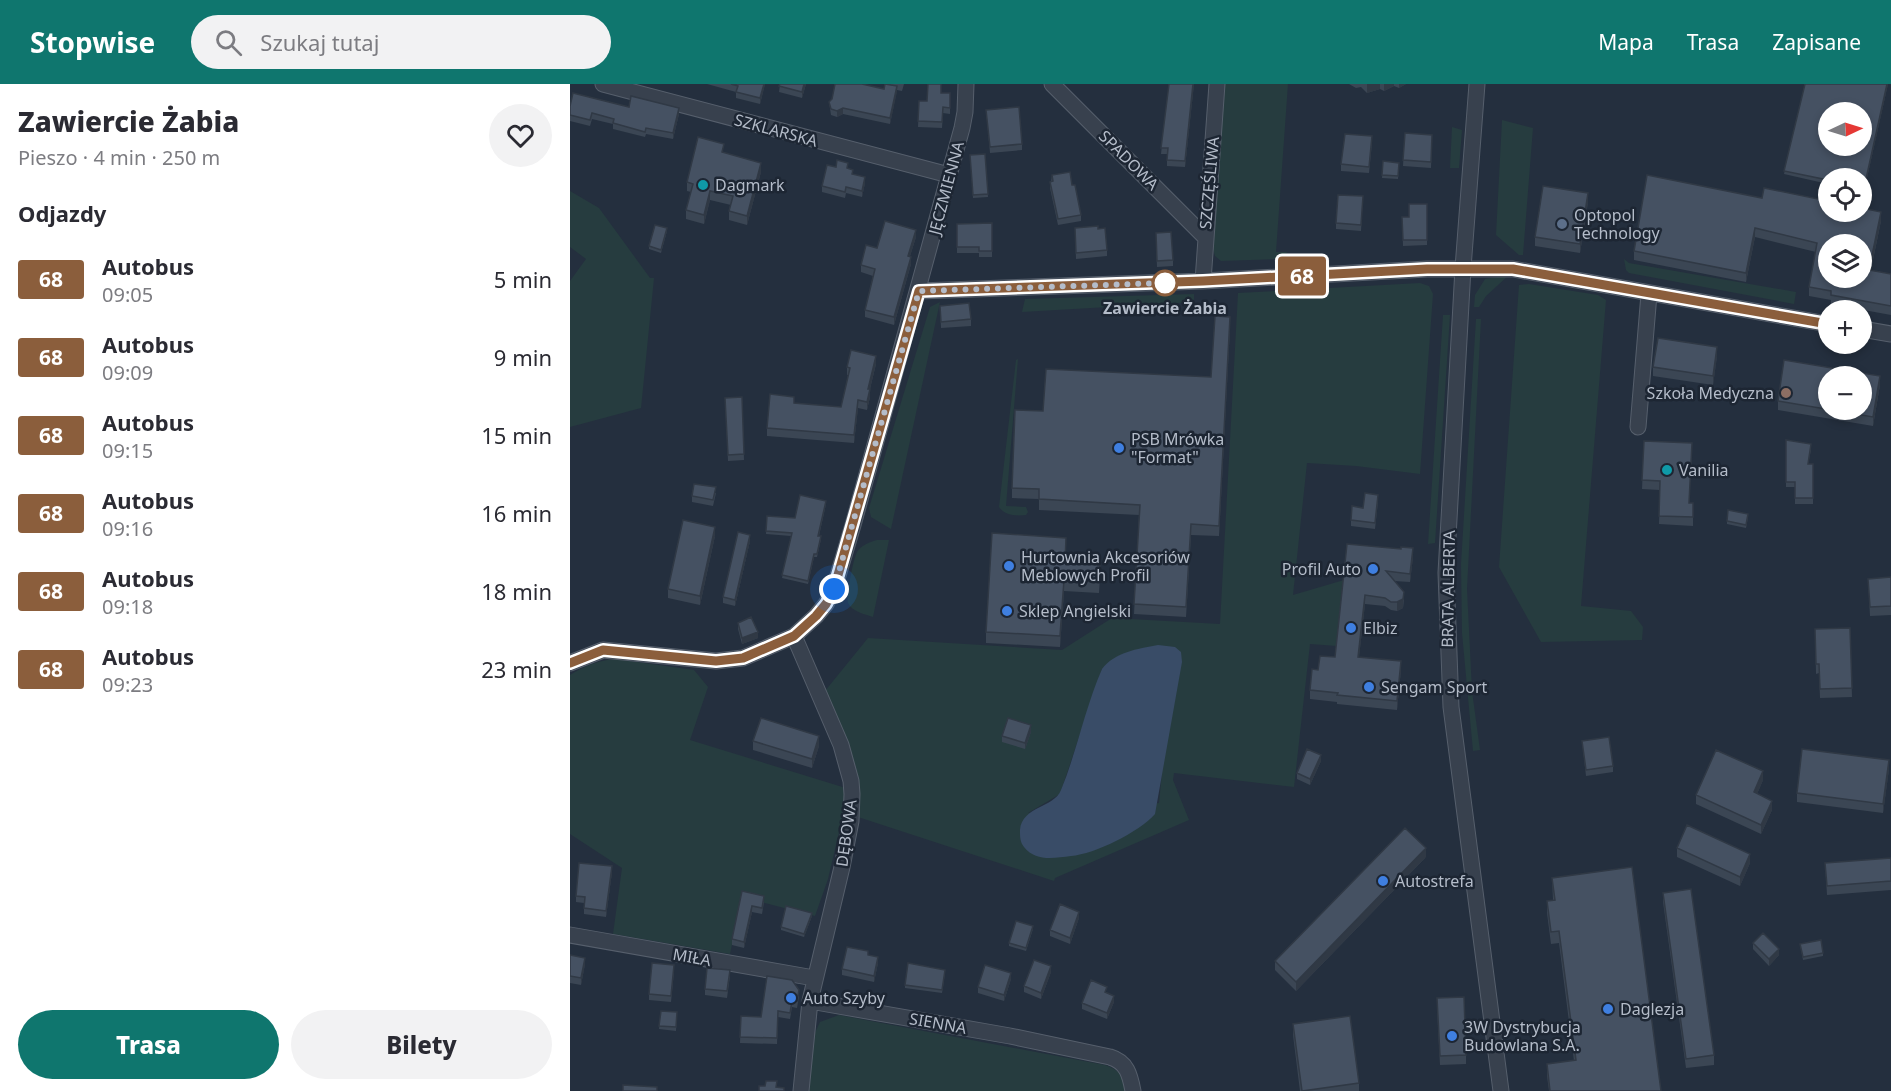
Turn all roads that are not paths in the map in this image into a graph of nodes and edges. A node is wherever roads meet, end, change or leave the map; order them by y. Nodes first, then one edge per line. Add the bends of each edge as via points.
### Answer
1 (603, 84) edge
2 (966, 84) edge
3 (1052, 84) edge
4 (1217, 84) edge
5 (1477, 84) edge
6 (949, 175) junction
7 (1205, 237) junction
8 (1463, 268) junction
9 (1203, 281) junction
10 (919, 291) junction
11 (1649, 294) junction
12 (1818, 322) edge
13 (1872, 331) edge
14 (1891, 334) edge
15 (1638, 427) dead end
16 (794, 636) junction
17 (570, 663) edge
18 (570, 935) edge
19 (814, 978) junction
20 (810, 1001) junction
21 (801, 1091) edge
22 (1133, 1091) edge
23 (1501, 1091) edge

1 - 6 street, SZKLARSKA
2 - 6 street, JĘCZMIENNA via 962,129
3 - 7 street, SPADOWA
4 - 7 street, SZCZĘŚLIWA
5 - 8 street, BRATA ALBERTA
6 - 10 street, JĘCZMIENNA
7 - 9 street, SZCZĘŚLIWA
8 - 9 street
8 - 11 street via 1513,269
8 - 23 street, BRATA ALBERTA via 1446,573 1448,673
9 - 10 street
10 - 16 street, JĘCZMIENNA via 834,589 816,616
11 - 12 street
11 - 15 street
13 - 14 street
16 - 17 street, JĘCZMIENNA via 743,658 716,661 603,650
16 - 19 street, DĘBOWA via 841,745 852,794 842,867
18 - 19 street, MIŁA
19 - 20 street, DĘBOWA
20 - 21 street
20 - 22 street, SIENNA via 1110,1057 1126,1067

